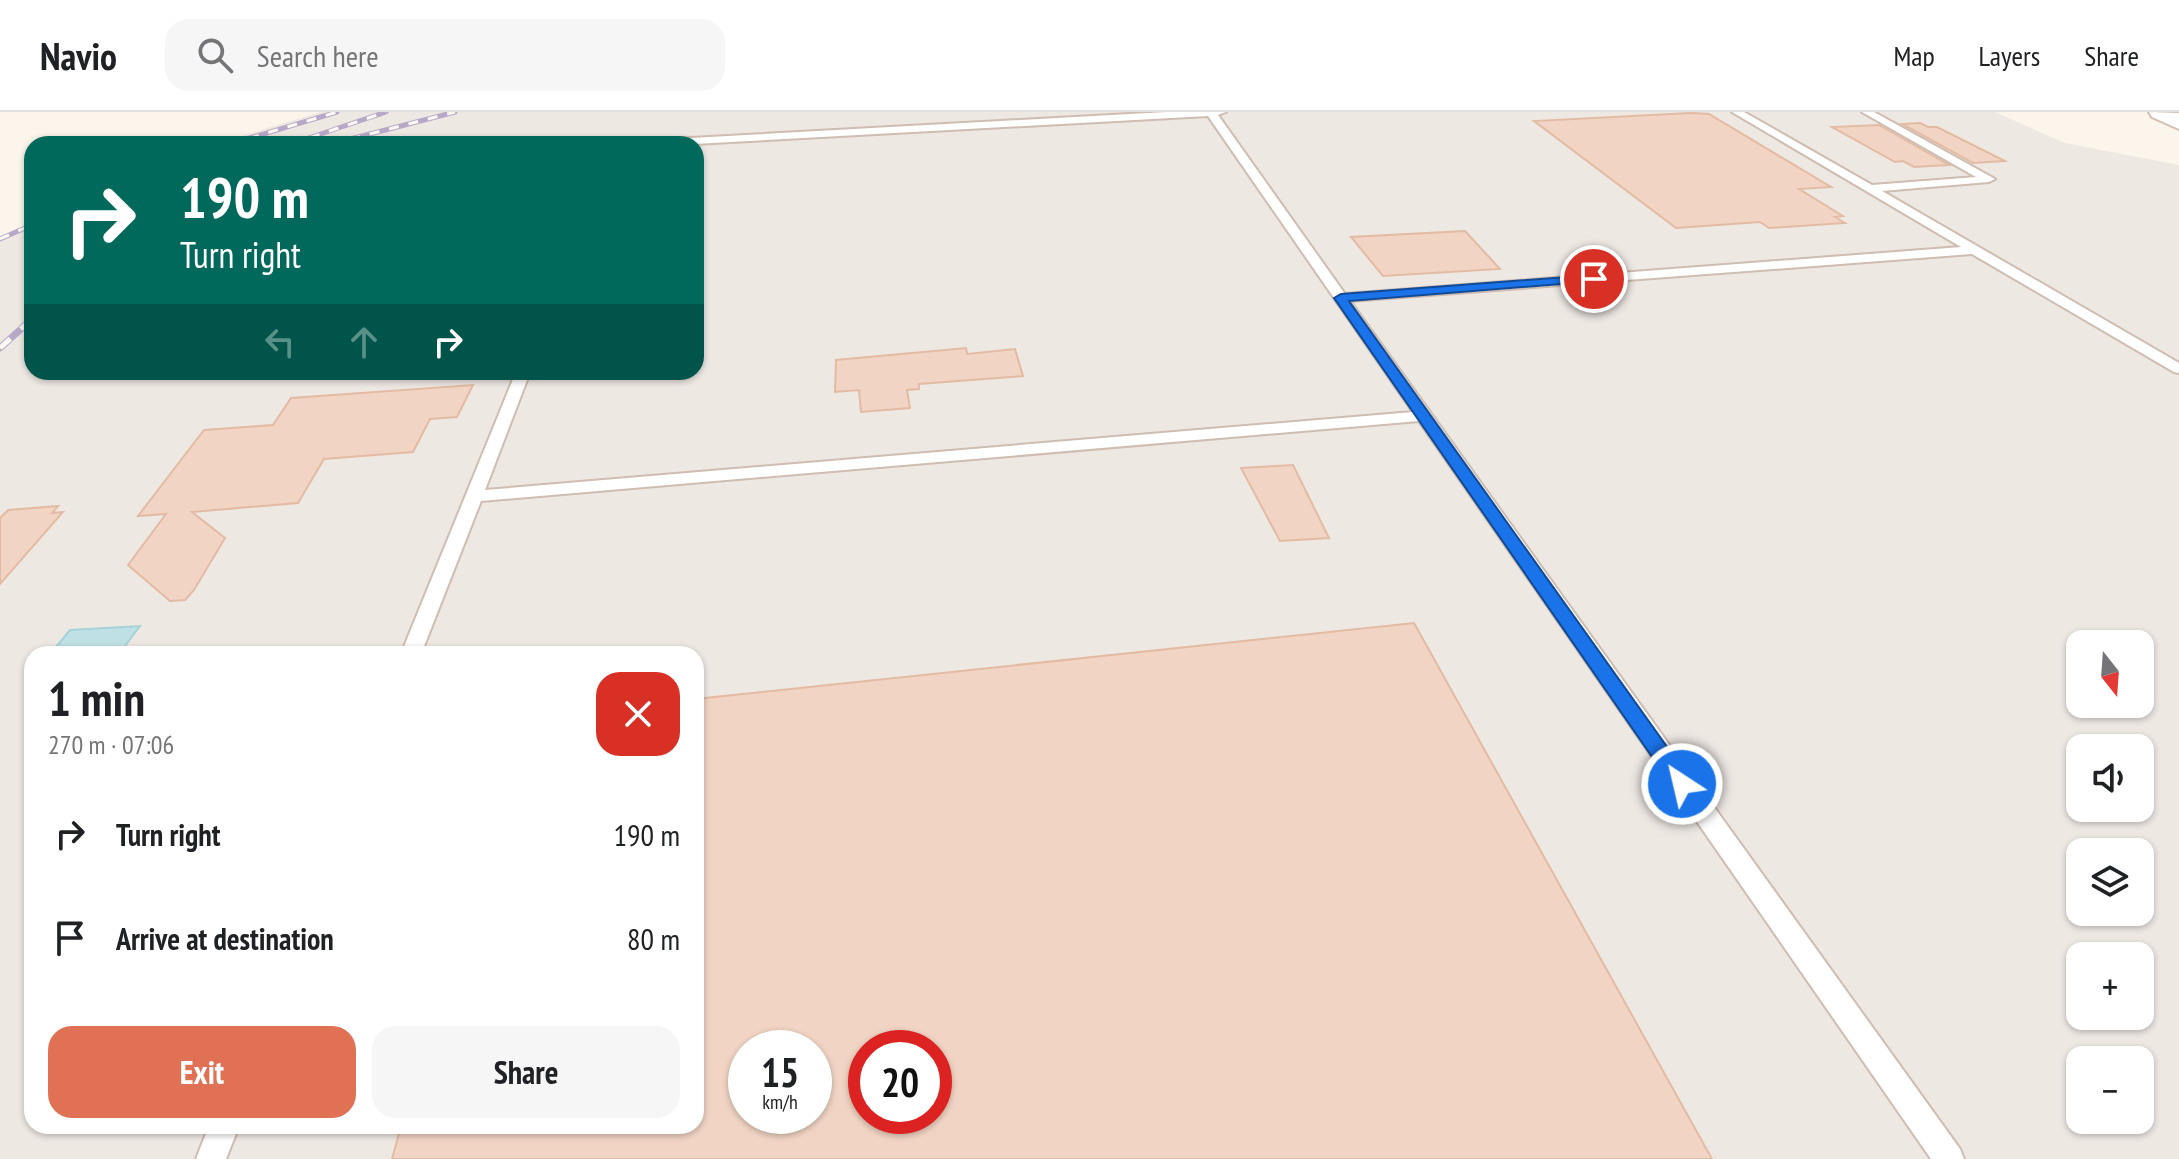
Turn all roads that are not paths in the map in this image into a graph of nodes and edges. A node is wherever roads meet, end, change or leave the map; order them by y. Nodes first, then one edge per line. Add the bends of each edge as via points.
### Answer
1 (1221, 112) edge
2 (1737, 112) edge
3 (1867, 112) edge
4 (2160, 112) edge
5 (1211, 113) edge
6 (2179, 122) edge
7 (704, 140) edge
8 (1870, 189) junction
9 (1975, 250) junction
10 (1341, 298) junction
11 (2179, 369) edge
12 (520, 380) edge
13 (1423, 416) junction
14 (474, 496) junction
15 (414, 646) edge
16 (221, 1134) edge
17 (211, 1159) edge
18 (1949, 1159) edge

1 - 5 lane
2 - 8 lane
3 - 8 lane via 1989,179
4 - 6 main road
5 - 7 lane
5 - 10 lane
8 - 9 lane
9 - 10 lane
9 - 11 lane
10 - 13 lane
12 - 14 lane
13 - 14 lane
13 - 18 lane
14 - 15 lane
16 - 17 lane

